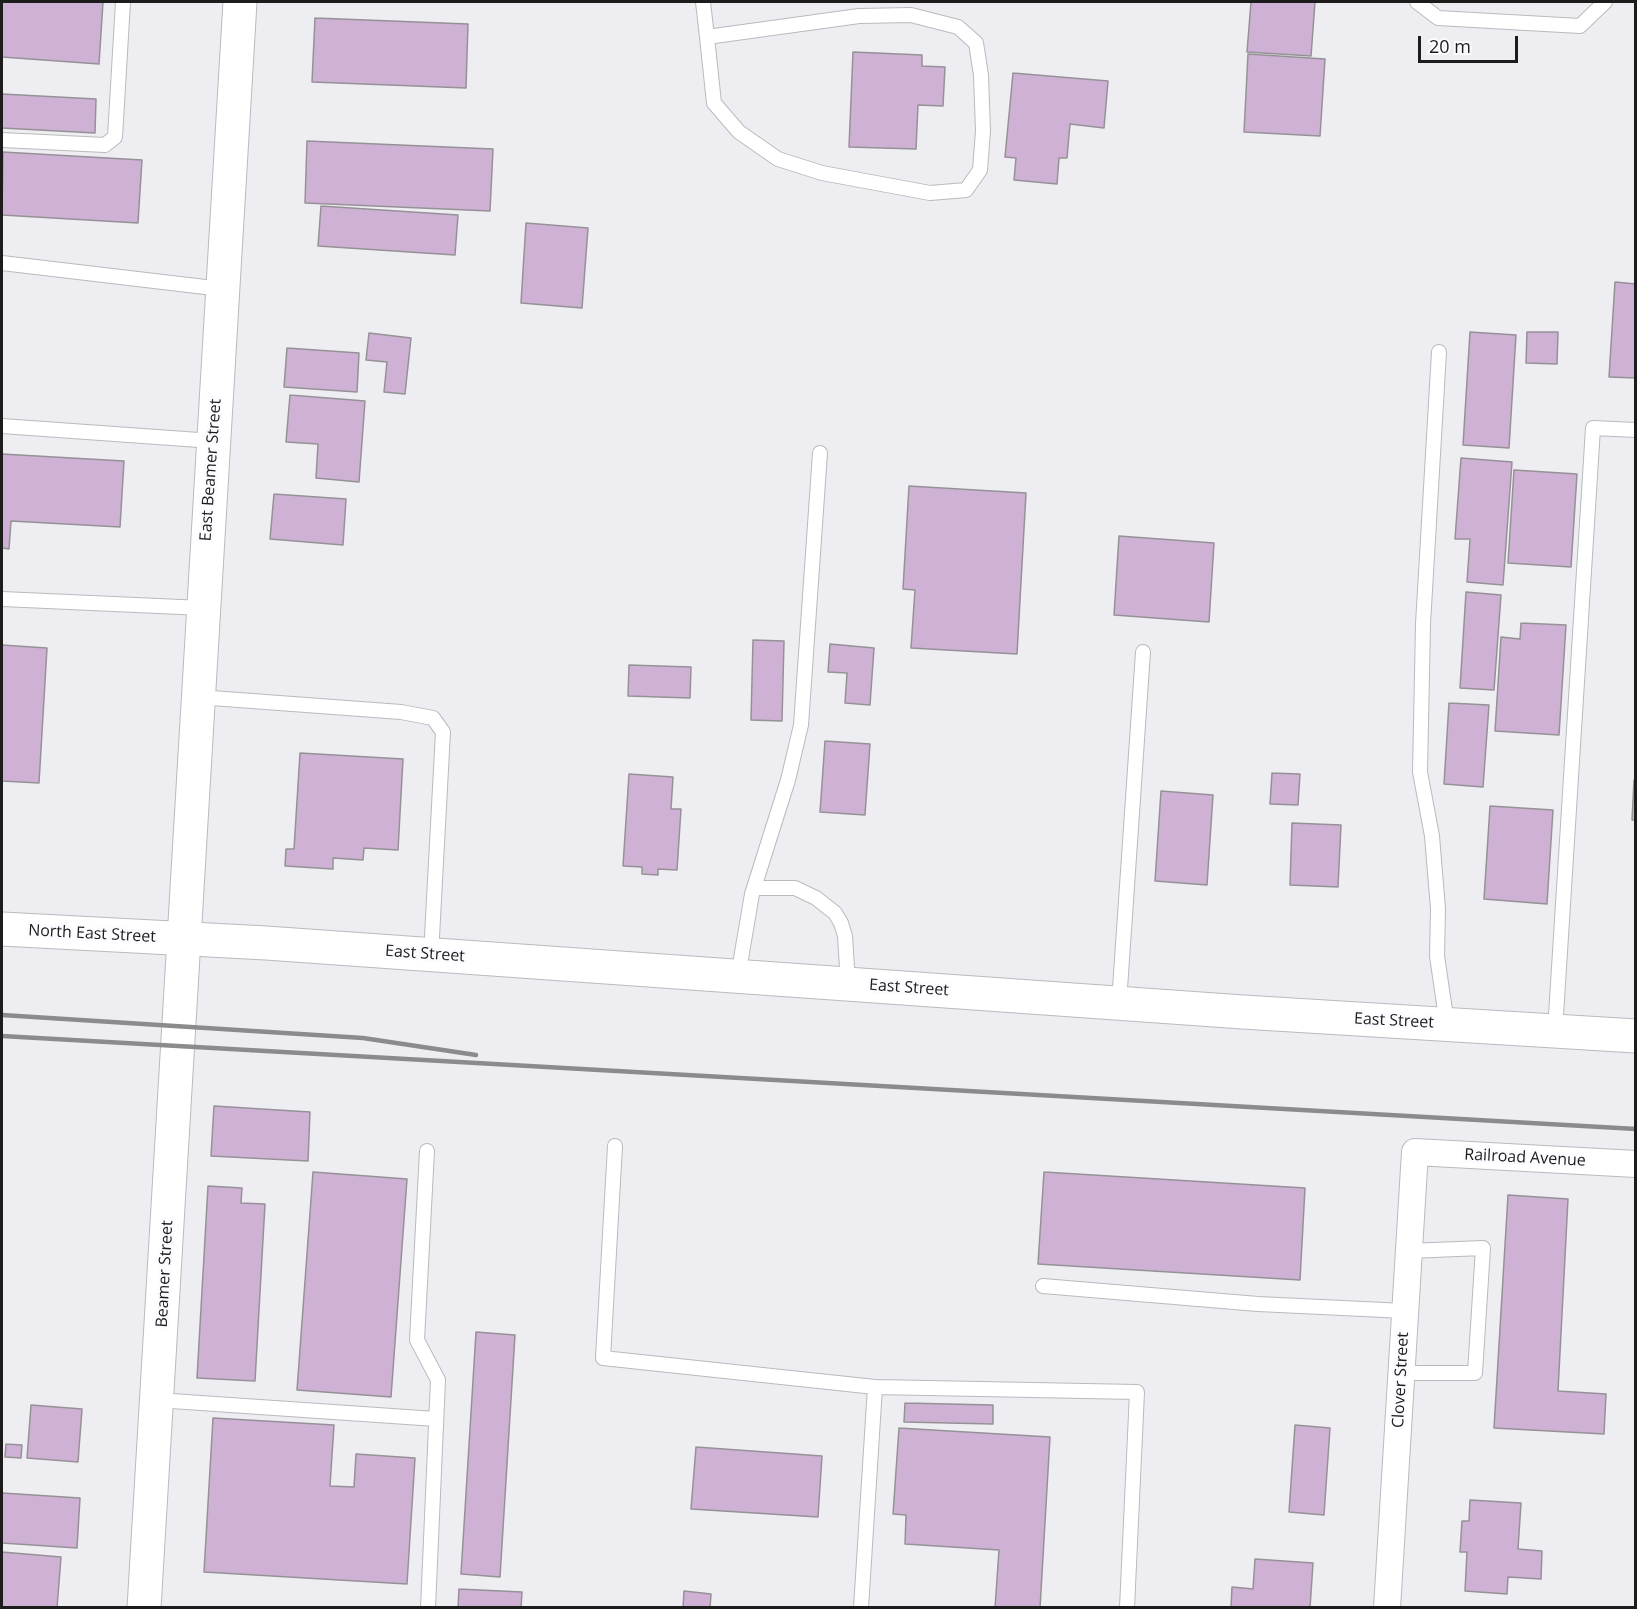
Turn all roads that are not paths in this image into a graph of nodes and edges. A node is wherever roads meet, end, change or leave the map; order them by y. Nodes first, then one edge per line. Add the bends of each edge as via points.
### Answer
1 (123, 2) edge
2 (240, 2) edge
3 (703, 2) edge
4 (1417, 2) edge
5 (1605, 2) edge
6 (706, 37) junction
7 (2, 140) edge
8 (2, 263) edge
9 (222, 289) junction
10 (1439, 352) dead end
11 (2, 426) edge
12 (1635, 430) edge
13 (213, 441) junction
14 (820, 453) dead end
15 (2, 599) edge
16 (203, 608) junction
17 (1143, 652) dead end
18 (198, 698) junction
19 (754, 888) junction
20 (2, 929) edge
21 (183, 939) junction
22 (431, 955) junction
23 (738, 976) junction
24 (848, 984) junction
25 (1119, 1003) junction
26 (1447, 1024) junction
27 (1555, 1031) junction
28 (1635, 1036) edge
29 (615, 1146) dead end
30 (427, 1151) dead end
31 (1414, 1152) joint
32 (1635, 1164) edge
33 (1408, 1251) junction
34 (1043, 1286) dead end
35 (1405, 1311) junction
36 (1401, 1373) junction
37 (874, 1387) junction
38 (157, 1400) junction
39 (436, 1419) junction
40 (144, 1608) edge
41 (428, 1608) edge
42 (861, 1608) edge
43 (1126, 1608) edge
44 (1387, 1608) edge

1 - 7 lane via 115,137 105,145
2 - 9 main road, East Beamer Street
3 - 6 lane
4 - 5 lane via 1438,18 1580,26
6 - 6 lane via 714,103 739,132 778,159 822,173 930,193 966,190 980,170 981,75 976,44 958,27 911,15 859,16
8 - 9 lane
9 - 13 main road, East Beamer Street
10 - 26 lane via 1423,624 1420,772 1432,836 1437,956
11 - 13 lane
12 - 27 lane via 1593,428
13 - 16 main road, East Beamer Street
14 - 19 lane via 801,725
15 - 16 lane
16 - 18 main road, East Beamer Street
17 - 25 lane
18 - 21 main road, East Beamer Street
18 - 22 lane via 400,712 433,718 443,732
19 - 23 lane
19 - 24 lane via 795,888 835,913 844,936
20 - 21 main road, North East Street
21 - 22 main road, East Street
21 - 38 main road, Beamer Street
22 - 23 main road, East Street
23 - 24 main road, East Street
24 - 25 main road, East Street
25 - 26 main road, East Street
26 - 27 main road, East Street
27 - 28 main road, East Street
29 - 37 lane via 603,1358
30 - 39 lane via 417,1340 438,1380
31 - 32 street, Railroad Avenue
31 - 33 street, Clover Street
33 - 35 street, Clover Street
33 - 36 lane via 1483,1248 1475,1374
34 - 35 lane via 1269,1305
35 - 36 street, Clover Street
36 - 44 street, Clover Street
37 - 42 lane
37 - 43 lane via 1137,1392
38 - 39 lane
38 - 40 main road, Beamer Street
39 - 41 lane

